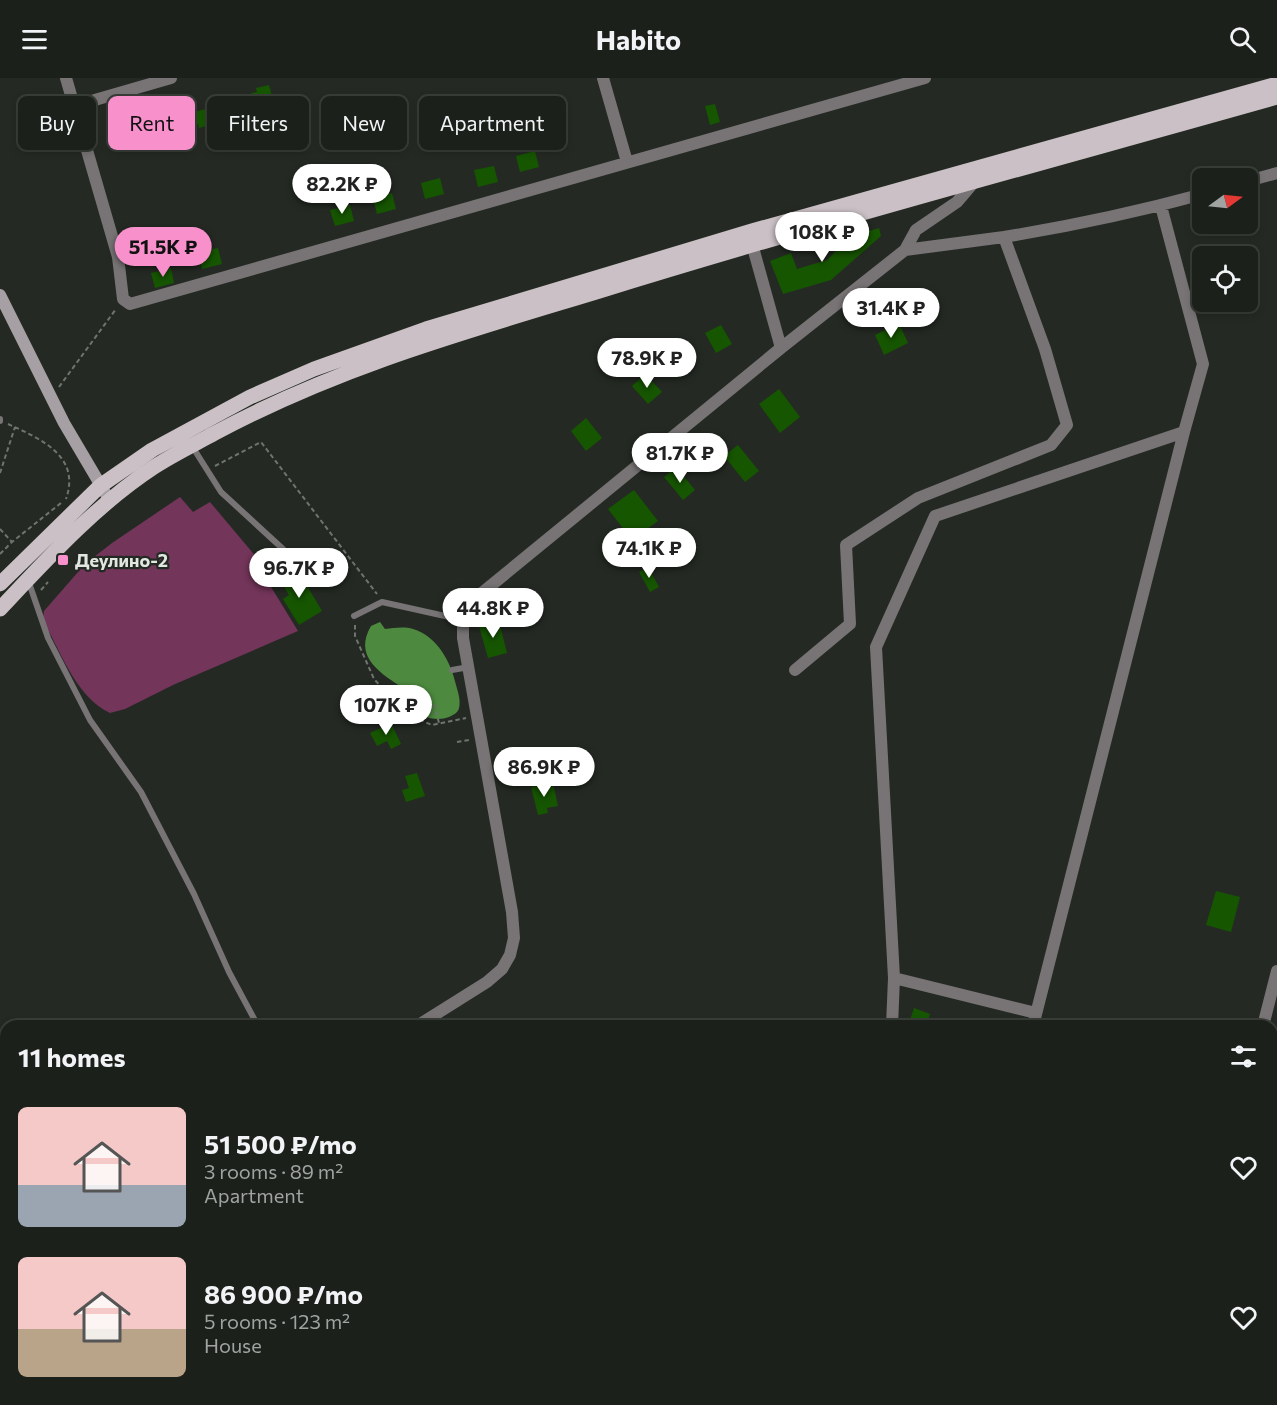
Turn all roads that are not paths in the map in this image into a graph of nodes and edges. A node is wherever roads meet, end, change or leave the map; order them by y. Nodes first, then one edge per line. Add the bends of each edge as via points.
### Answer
1 (66, 78) edge
2 (171, 78) edge
3 (603, 78) edge
4 (925, 78) edge
5 (1277, 84) edge
6 (71, 96) edge
7 (1277, 97) edge
8 (96, 100) edge
9 (87, 150) edge
10 (627, 162) junction
11 (1277, 173) edge
12 (973, 176) junction
13 (1258, 178) edge
14 (1192, 197) edge
15 (1161, 206) junction
16 (1004, 237) junction
17 (752, 244) junction
18 (905, 250) junction
19 (0, 295) edge
20 (781, 348) junction
21 (1184, 432) junction
22 (191, 446) junction
23 (100, 486) junction
24 (110, 501) junction
25 (282, 549) dead end
26 (28, 580) junction
27 (0, 584) edge
28 (0, 609) edge
29 (354, 616) road end
30 (463, 620) junction
31 (469, 667) junction
32 (452, 670) dead end
33 (795, 670) dead end
34 (1277, 971) edge
35 (894, 978) junction
36 (1274, 997) edge
37 (1036, 1013) junction
38 (255, 1020) edge
39 (427, 1020) edge
40 (892, 1020) edge
41 (1034, 1020) edge
42 (1265, 1020) edge

1 - 6 street
2 - 8 street
3 - 10 street
4 - 10 street
5 - 12 main road
7 - 12 main road
9 - 10 street via 118,257 123,299 130,304
11 - 13 street
12 - 17 main road
12 - 18 street via 957,202 916,230
12 - 23 main road via 752,231 426,329 314,369 250,397 152,450
14 - 15 street
15 - 16 street
15 - 21 street via 1203,364
16 - 18 street
16 - 33 street via 1045,349 1067,425 1051,445 918,498 846,545 850,624
17 - 20 street
17 - 22 main road via 354,368 257,411
18 - 20 street
19 - 23 street
20 - 30 street via 477,597
21 - 35 street via 935,516 876,646
21 - 37 street
22 - 24 main road via 153,467
22 - 25 lane via 221,492
23 - 24 street
23 - 27 main road
24 - 26 main road
26 - 28 main road
26 - 38 lane via 48,638 90,720 141,792
29 - 30 lane via 382,602
30 - 31 street
31 - 32 lane
31 - 39 street via 514,938 502,969
34 - 36 street
35 - 37 street
35 - 40 street
36 - 42 street
37 - 41 street

